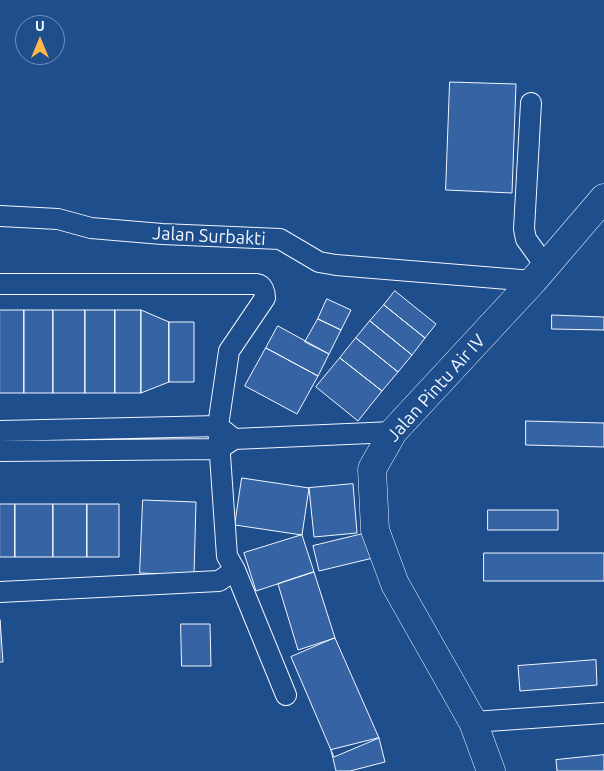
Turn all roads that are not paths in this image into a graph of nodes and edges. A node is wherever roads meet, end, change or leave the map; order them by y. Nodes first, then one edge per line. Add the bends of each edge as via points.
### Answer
1 (531, 103) dead end
2 (604, 198) edge
3 (0, 216) edge
4 (539, 274) junction
5 (0, 284) edge
6 (218, 426) junction
7 (0, 431) edge
8 (393, 432) junction
9 (226, 444) junction
10 (0, 452) edge
11 (235, 570) junction
12 (0, 592) edge
13 (286, 695) dead end
14 (604, 713) edge
15 (473, 722) junction
16 (491, 771) edge

1 - 4 street via 524,230
2 - 4 main road, Jalan Pintu Air IV
3 - 4 street, Jalan Surbakti via 58,219 91,228 162,234 280,239 319,262 336,265
4 - 8 main road, Jalan Pintu Air IV
5 - 6 street via 260,285 265,298 229,351
6 - 7 street
6 - 9 street
8 - 9 street
8 - 15 main road, Jalan Pintu Air IV via 372,469 375,530 395,584
9 - 10 street
9 - 11 street via 227,556
11 - 12 street via 219,581
11 - 13 street
14 - 15 street
15 - 16 main road, Jalan Pintu Air IV

